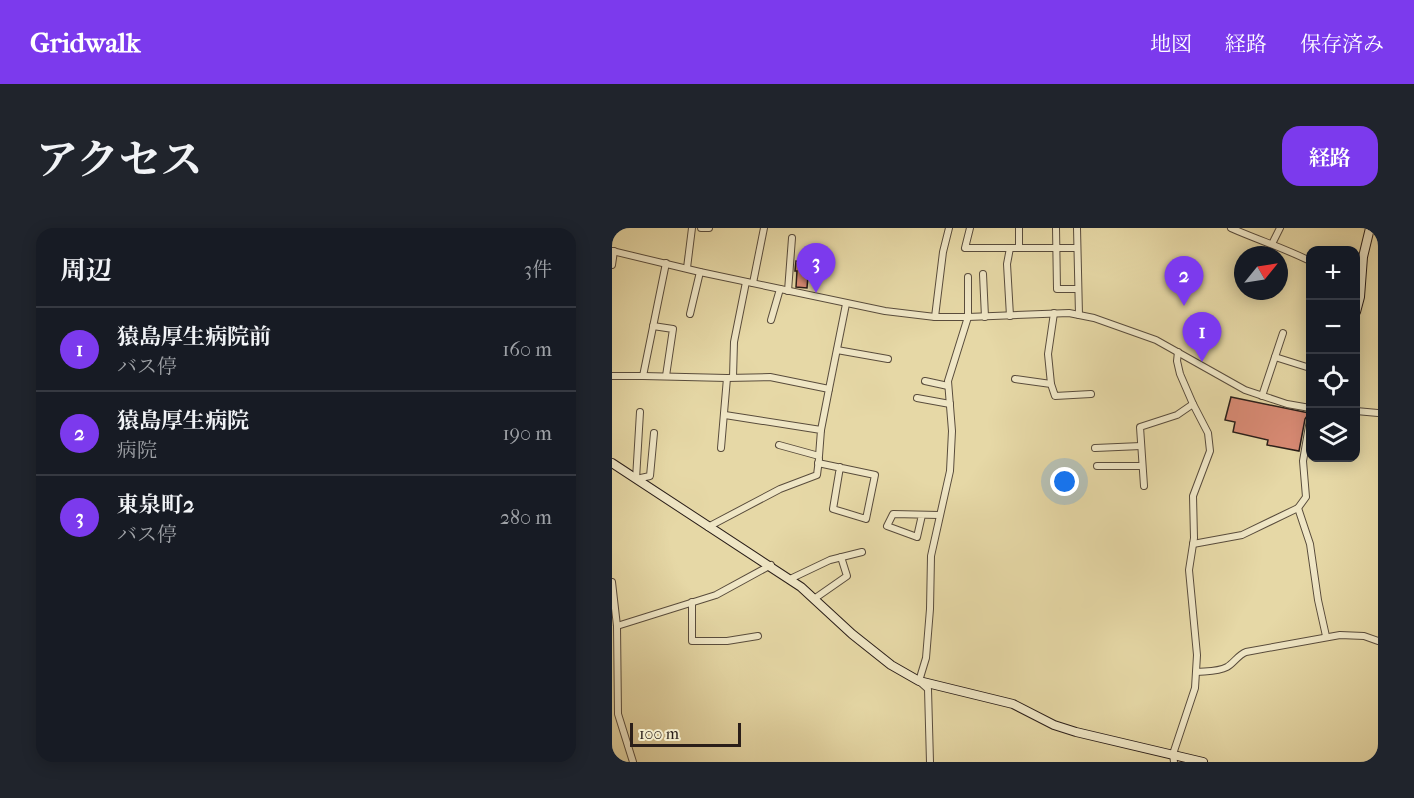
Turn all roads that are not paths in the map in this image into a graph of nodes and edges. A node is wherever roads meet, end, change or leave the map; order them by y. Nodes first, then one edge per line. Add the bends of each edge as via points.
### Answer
1 (692, 228) edge
2 (701, 228) edge
3 (710, 228) edge
4 (764, 228) edge
5 (949, 228) edge
6 (970, 228) edge
7 (1019, 228) edge
8 (1056, 228) edge
9 (1077, 228) edge
10 (1232, 228) edge
11 (1280, 228) edge
12 (1370, 228) edge
13 (792, 238) dead end
14 (1272, 244) junction
15 (1056, 247) junction
16 (1010, 248) junction
17 (1019, 248) junction
18 (1077, 248) junction
19 (613, 251) edge
20 (1306, 259) edge
21 (666, 263) junction
22 (612, 265) edge
23 (687, 268) junction
24 (700, 272) junction
25 (983, 274) dead end
26 (1360, 276) edge
27 (968, 277) dead end
28 (750, 282) junction
29 (780, 289) junction
30 (1078, 289) junction
31 (788, 291) junction
32 (846, 304) junction
33 (1054, 313) junction
34 (690, 314) dead end
35 (1079, 315) junction
36 (1010, 316) junction
37 (935, 317) junction
38 (968, 317) junction
39 (985, 317) junction
40 (771, 320) dead end
41 (653, 326) junction
42 (1283, 333) dead end
43 (837, 350) junction
44 (1178, 351) junction
45 (1275, 357) junction
46 (888, 359) dead end
47 (1306, 366) edge
48 (612, 376) edge
49 (643, 376) junction
50 (666, 376) junction
51 (730, 377) junction
52 (1015, 379) dead end
53 (925, 381) dead end
54 (1051, 384) junction
55 (948, 386) junction
56 (829, 389) junction
57 (1091, 394) dead end
58 (1262, 396) junction
59 (916, 398) dead end
60 (950, 404) junction
61 (1193, 404) junction
62 (1306, 407) edge
63 (1360, 411) edge
64 (640, 412) dead end
65 (1378, 413) edge
66 (725, 415) junction
67 (820, 429) junction
68 (654, 433) dead end
69 (779, 445) dead end
70 (1141, 446) junction
71 (721, 448) dead end
72 (1095, 448) dead end
73 (1306, 449) edge
74 (819, 459) junction
75 (612, 463) edge
76 (1097, 466) dead end
77 (1142, 466) junction
78 (840, 467) junction
79 (636, 479) junction
80 (1144, 486) dead end
81 (1298, 508) junction
82 (922, 514) junction
83 (939, 515) junction
84 (708, 527) junction
85 (1193, 544) junction
86 (862, 552) dead end
87 (841, 557) junction
88 (771, 566) junction
89 (790, 579) junction
90 (612, 582) edge
91 (814, 599) junction
92 (692, 602) junction
93 (617, 626) junction
94 (758, 636) dead end
95 (1326, 636) junction
96 (1378, 641) edge
97 (1197, 672) junction
98 (920, 681) junction
99 (615, 714) edge
100 (1173, 758) edge
101 (633, 762) edge
102 (930, 762) edge
103 (1203, 762) edge

1 - 23 street
2 - 3 street
4 - 28 street
5 - 37 street
6 - 16 street via 965,248
7 - 17 street
8 - 15 street
9 - 18 street
10 - 14 street
11 - 14 street
12 - 26 street
13 - 31 street
14 - 20 street
15 - 17 street
15 - 18 street
15 - 30 street via 1057,289
16 - 17 street
16 - 36 street
18 - 30 street
19 - 21 street
19 - 22 street
21 - 23 street
21 - 41 street
23 - 24 street
24 - 28 street
24 - 34 street
25 - 39 street
27 - 38 street
28 - 29 street
28 - 51 street via 734,342
29 - 31 street
29 - 40 street
30 - 35 street
31 - 32 street
32 - 37 street
32 - 43 street
33 - 35 street
33 - 36 street
33 - 54 street via 1048,354
35 - 44 street via 1137,332
36 - 39 street
37 - 38 street
38 - 39 street
38 - 55 street
41 - 49 street
41 - 50 street via 673,329
42 - 45 street
43 - 46 street
43 - 56 street
44 - 58 street
44 - 61 street via 1180,374
45 - 47 street
45 - 58 street
48 - 49 street
49 - 50 street
50 - 51 street
51 - 56 street via 770,377
51 - 66 street
52 - 54 street
53 - 55 street
54 - 57 street via 1055,396
55 - 60 street
56 - 67 street
58 - 62 street
59 - 60 street
60 - 83 street via 950,471
61 - 70 street via 1177,415 1140,427
61 - 85 street via 1208,433 1210,451 1193,496
63 - 65 street
64 - 79 street
66 - 67 street
66 - 71 street
67 - 74 street
68 - 79 street via 650,476
69 - 74 street
70 - 72 street
70 - 77 street
73 - 81 street via 1306,497
74 - 78 street
74 - 84 street via 817,475 780,489
75 - 79 street
76 - 77 street
77 - 80 street
78 - 78 street via 875,475 866,519 833,509
79 - 84 street
81 - 85 street via 1242,535
81 - 95 street via 1310,544
82 - 82 street via 893,514 888,526 917,537
82 - 83 street
83 - 98 street via 931,556 926,658
84 - 88 street
85 - 97 street via 1189,570
86 - 87 street
87 - 89 street
87 - 91 street via 847,576
88 - 89 street
88 - 92 street via 716,595
89 - 91 street
90 - 93 street
91 - 98 street via 891,665
92 - 93 street
92 - 94 street via 692,641
93 - 99 street
95 - 96 street via 1364,636
95 - 97 street via 1246,651 1220,670
97 - 100 street
98 - 100 street via 1013,704 1054,725
98 - 102 street via 928,689
99 - 101 street
100 - 103 street

